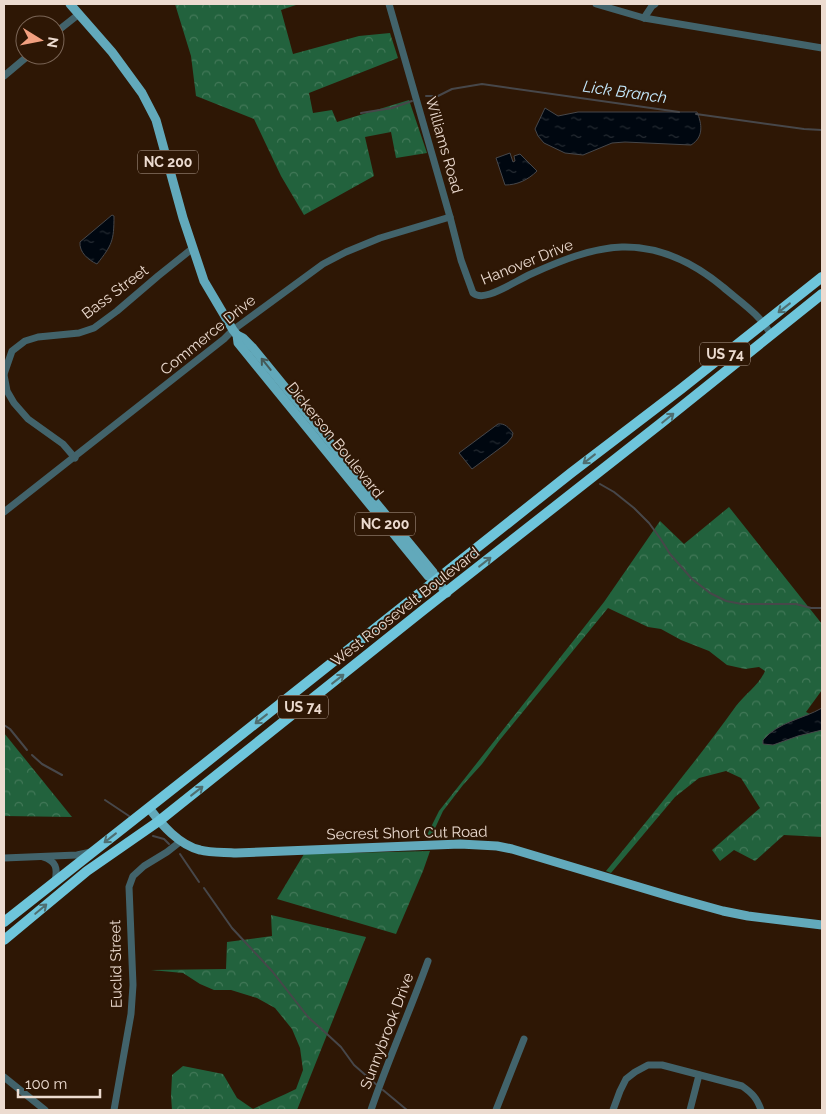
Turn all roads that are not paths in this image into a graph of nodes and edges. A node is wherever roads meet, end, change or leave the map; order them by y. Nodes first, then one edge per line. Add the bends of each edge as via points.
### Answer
1 (70, 4) edge
2 (390, 4) edge
3 (596, 4) edge
4 (655, 4) edge
5 (79, 14) junction
6 (644, 18) junction
7 (65, 25) edge
8 (822, 48) edge
9 (17, 65) edge
10 (4, 76) edge
11 (450, 217) junction
12 (193, 248) junction
13 (822, 277) edge
14 (473, 293) joint
15 (822, 294) edge
16 (764, 324) junction
17 (235, 333) junction
18 (771, 335) junction
19 (4, 375) edge
20 (649, 414) junction
21 (75, 458) junction
22 (336, 464) junction
23 (598, 473) junction
24 (363, 487) junction
25 (4, 512) edge
26 (436, 580) junction
27 (447, 593) junction
28 (148, 808) junction
29 (159, 821) junction
30 (181, 841) junction
31 (93, 852) junction
32 (40, 857) junction
33 (4, 858) edge
34 (56, 881) junction
35 (4, 922) edge
36 (822, 925) edge
37 (4, 940) edge
38 (428, 961) dead end
39 (524, 1039) dead end
40 (699, 1076) junction
41 (4, 1077) edge
42 (45, 1110) edge
43 (114, 1110) edge
44 (371, 1110) edge
45 (496, 1110) edge
46 (613, 1110) edge
47 (690, 1110) edge
48 (761, 1110) edge

1 - 5 main road, Dickerson Boulevard / NC 200
2 - 11 street, Williams Road
3 - 6 street
4 - 6 street
5 - 7 street
5 - 12 main road, Dickerson Boulevard / NC 200 via 136,84 156,120
6 - 8 street
9 - 10 street
11 - 14 street, Williams Road
11 - 17 street, Commerce Drive via 380,238 323,264
12 - 17 main road, Dickerson Boulevard / NC 200 via 204,282
12 - 19 street, Bass Street via 94,328 79,333 38,336 25,341 12,351
13 -> 16 highway, West Roosevelt Boulevard / US 74
14 - 16 street, Hanover Drive via 477,296 491,294 531,274 585,254 624,247 648,249 697,268
15 - 18 highway, West Roosevelt Boulevard / US 74
16 - 18 street, Hanover Drive
16 - 20 highway, West Roosevelt Boulevard / US 74
17 - 21 street, Commerce Drive
17 - 22 main road, Dickerson Boulevard / NC 200 via 238,343
24 -> 17 main road, Dickerson Boulevard / NC 200 via 253,348
23 -> 18 highway, West Roosevelt Boulevard / US 74
19 - 21 street, Bass Street via 7,391 14,403 28,419 63,444
20 - 23 highway via 652,419 649,424
20 -> 26 highway, West Roosevelt Boulevard / US 74
21 - 25 street, Commerce Drive
22 - 24 main road, NC 200
22 - 26 main road, Dickerson Boulevard / NC 200 via 428,576
27 -> 23 highway, West Roosevelt Boulevard / US 74
24 - 26 main road, Dickerson Boulevard / NC 200 via 433,572
26 - 27 main road, Dickerson Boulevard / NC 200
26 -> 28 highway, West Roosevelt Boulevard / US 74
29 -> 27 highway, West Roosevelt Boulevard / US 74
28 - 29 main road, Secrest Short Cut Road
28 -> 31 highway, West Roosevelt Boulevard / US 74
29 - 30 main road, Secrest Short Cut Road
37 -> 29 highway, West Roosevelt Boulevard / US 74 via 87,871
30 - 36 main road, Secrest Short Cut Road via 202,851 236,852 460,844 497,846 723,911
30 - 43 street, Euclid Street via 144,866 129,887 132,1003
31 - 32 street
31 - 34 highway, West Roosevelt Boulevard / US 74
32 - 33 street
32 - 34 street via 55,865
34 - 35 highway, West Roosevelt Boulevard / US 74
38 - 44 street, Sunnybrook Drive
39 - 45 street
40 - 46 street via 648,1065 626,1079
40 - 47 street
40 - 48 street via 742,1086 752,1094
41 - 42 street

